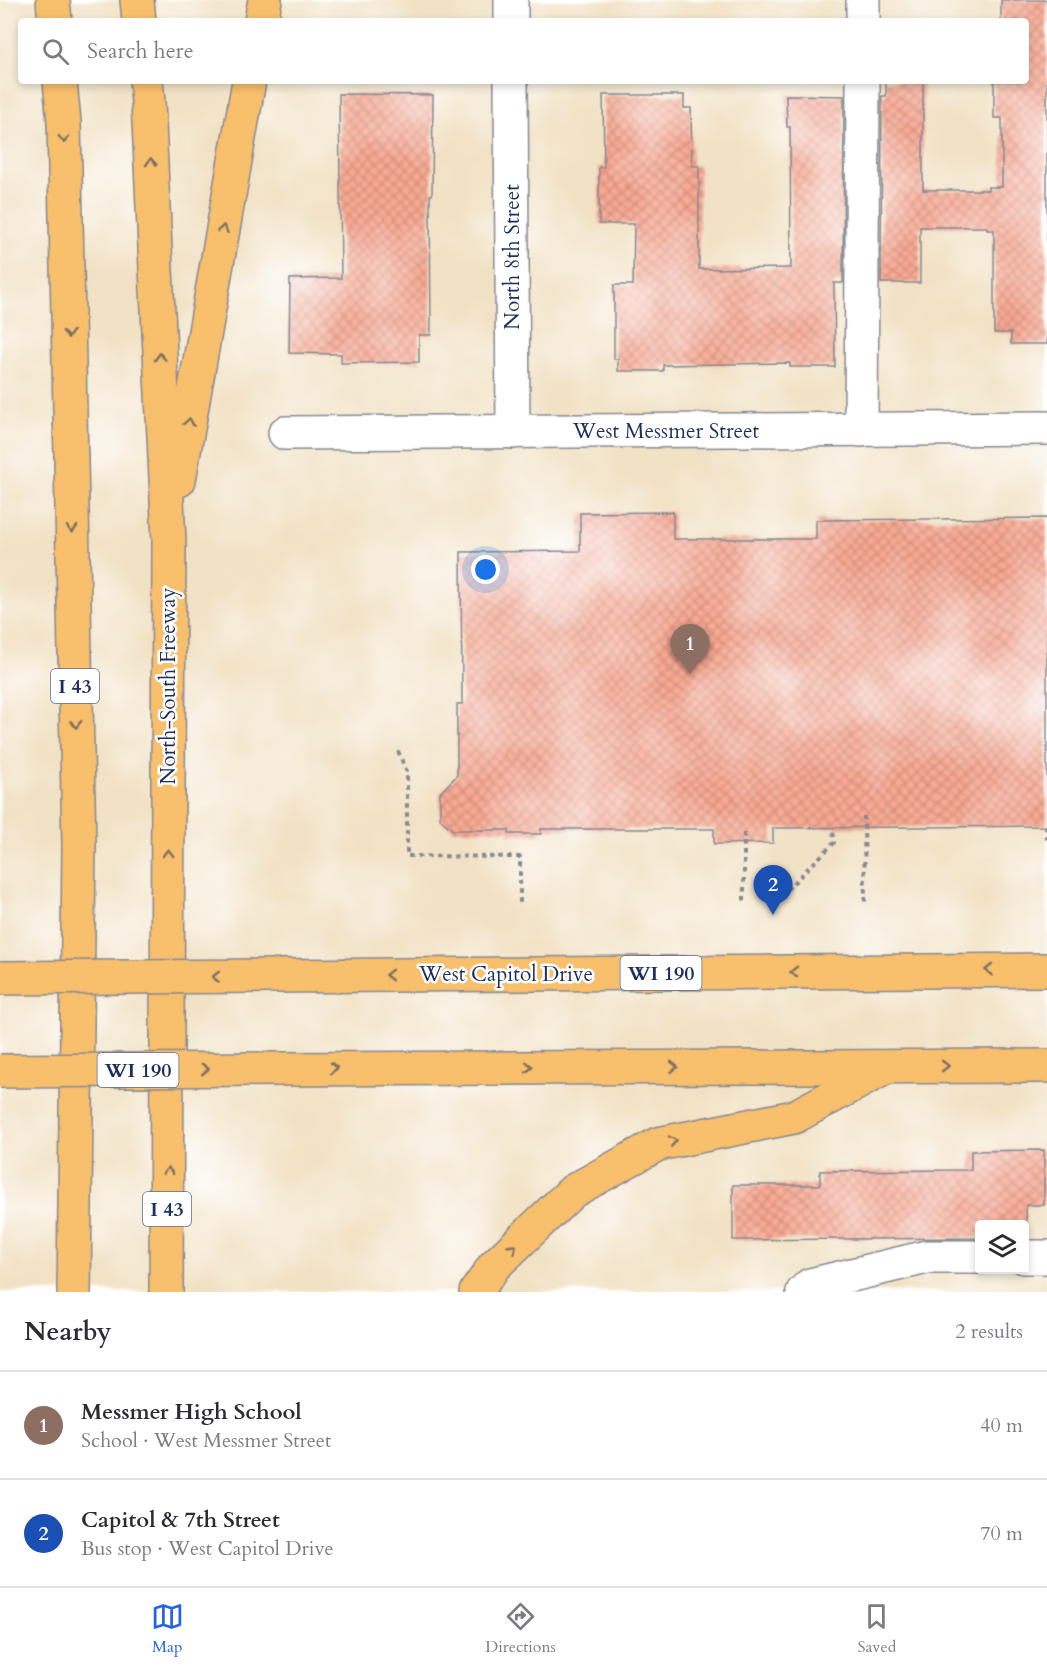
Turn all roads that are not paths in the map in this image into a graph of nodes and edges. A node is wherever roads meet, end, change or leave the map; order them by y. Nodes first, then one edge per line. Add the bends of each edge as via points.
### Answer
1 (53, 0) edge
2 (136, 0) edge
3 (265, 0) edge
4 (511, 0) edge
5 (863, 0) edge
6 (55, 18) edge
7 (139, 18) edge
8 (262, 18) edge
9 (511, 18) edge
10 (863, 18) edge
11 (60, 84) edge
12 (146, 84) edge
13 (248, 84) edge
14 (511, 84) edge
15 (863, 84) edge
16 (1047, 428) edge
17 (861, 430) junction
18 (513, 432) junction
19 (285, 433) dead end
20 (169, 541) junction
21 (1047, 970) edge
22 (0, 978) edge
23 (1047, 1066) edge
24 (886, 1067) junction
25 (0, 1071) edge
26 (975, 1257) edge
27 (1029, 1257) edge
28 (1047, 1257) edge
29 (74, 1292) edge
30 (166, 1292) edge
31 (476, 1292) edge
32 (803, 1292) edge

1 - 6 main road
2 - 7 main road
3 - 8 main road
4 - 9 street
5 - 10 street
11 -> 29 main road, I 43 via 79,845
20 -> 12 main road, North-South Freeway / I 43
20 -> 13 main road
14 - 18 street, North 8th Street
15 - 17 street
16 - 17 street, West Messmer Street
17 - 18 street, West Messmer Street
18 - 19 street, West Messmer Street
30 -> 20 main road, North-South Freeway / I 43
21 -> 22 main road, West Capitol Drive / WI 190, bridge
24 -> 23 main road, WI 190
25 -> 24 main road, WI 190, bridge
31 -> 24 main road via 494,1266 573,1191 658,1144 794,1117
26 - 32 street via 927,1257 810,1285
27 - 28 street

